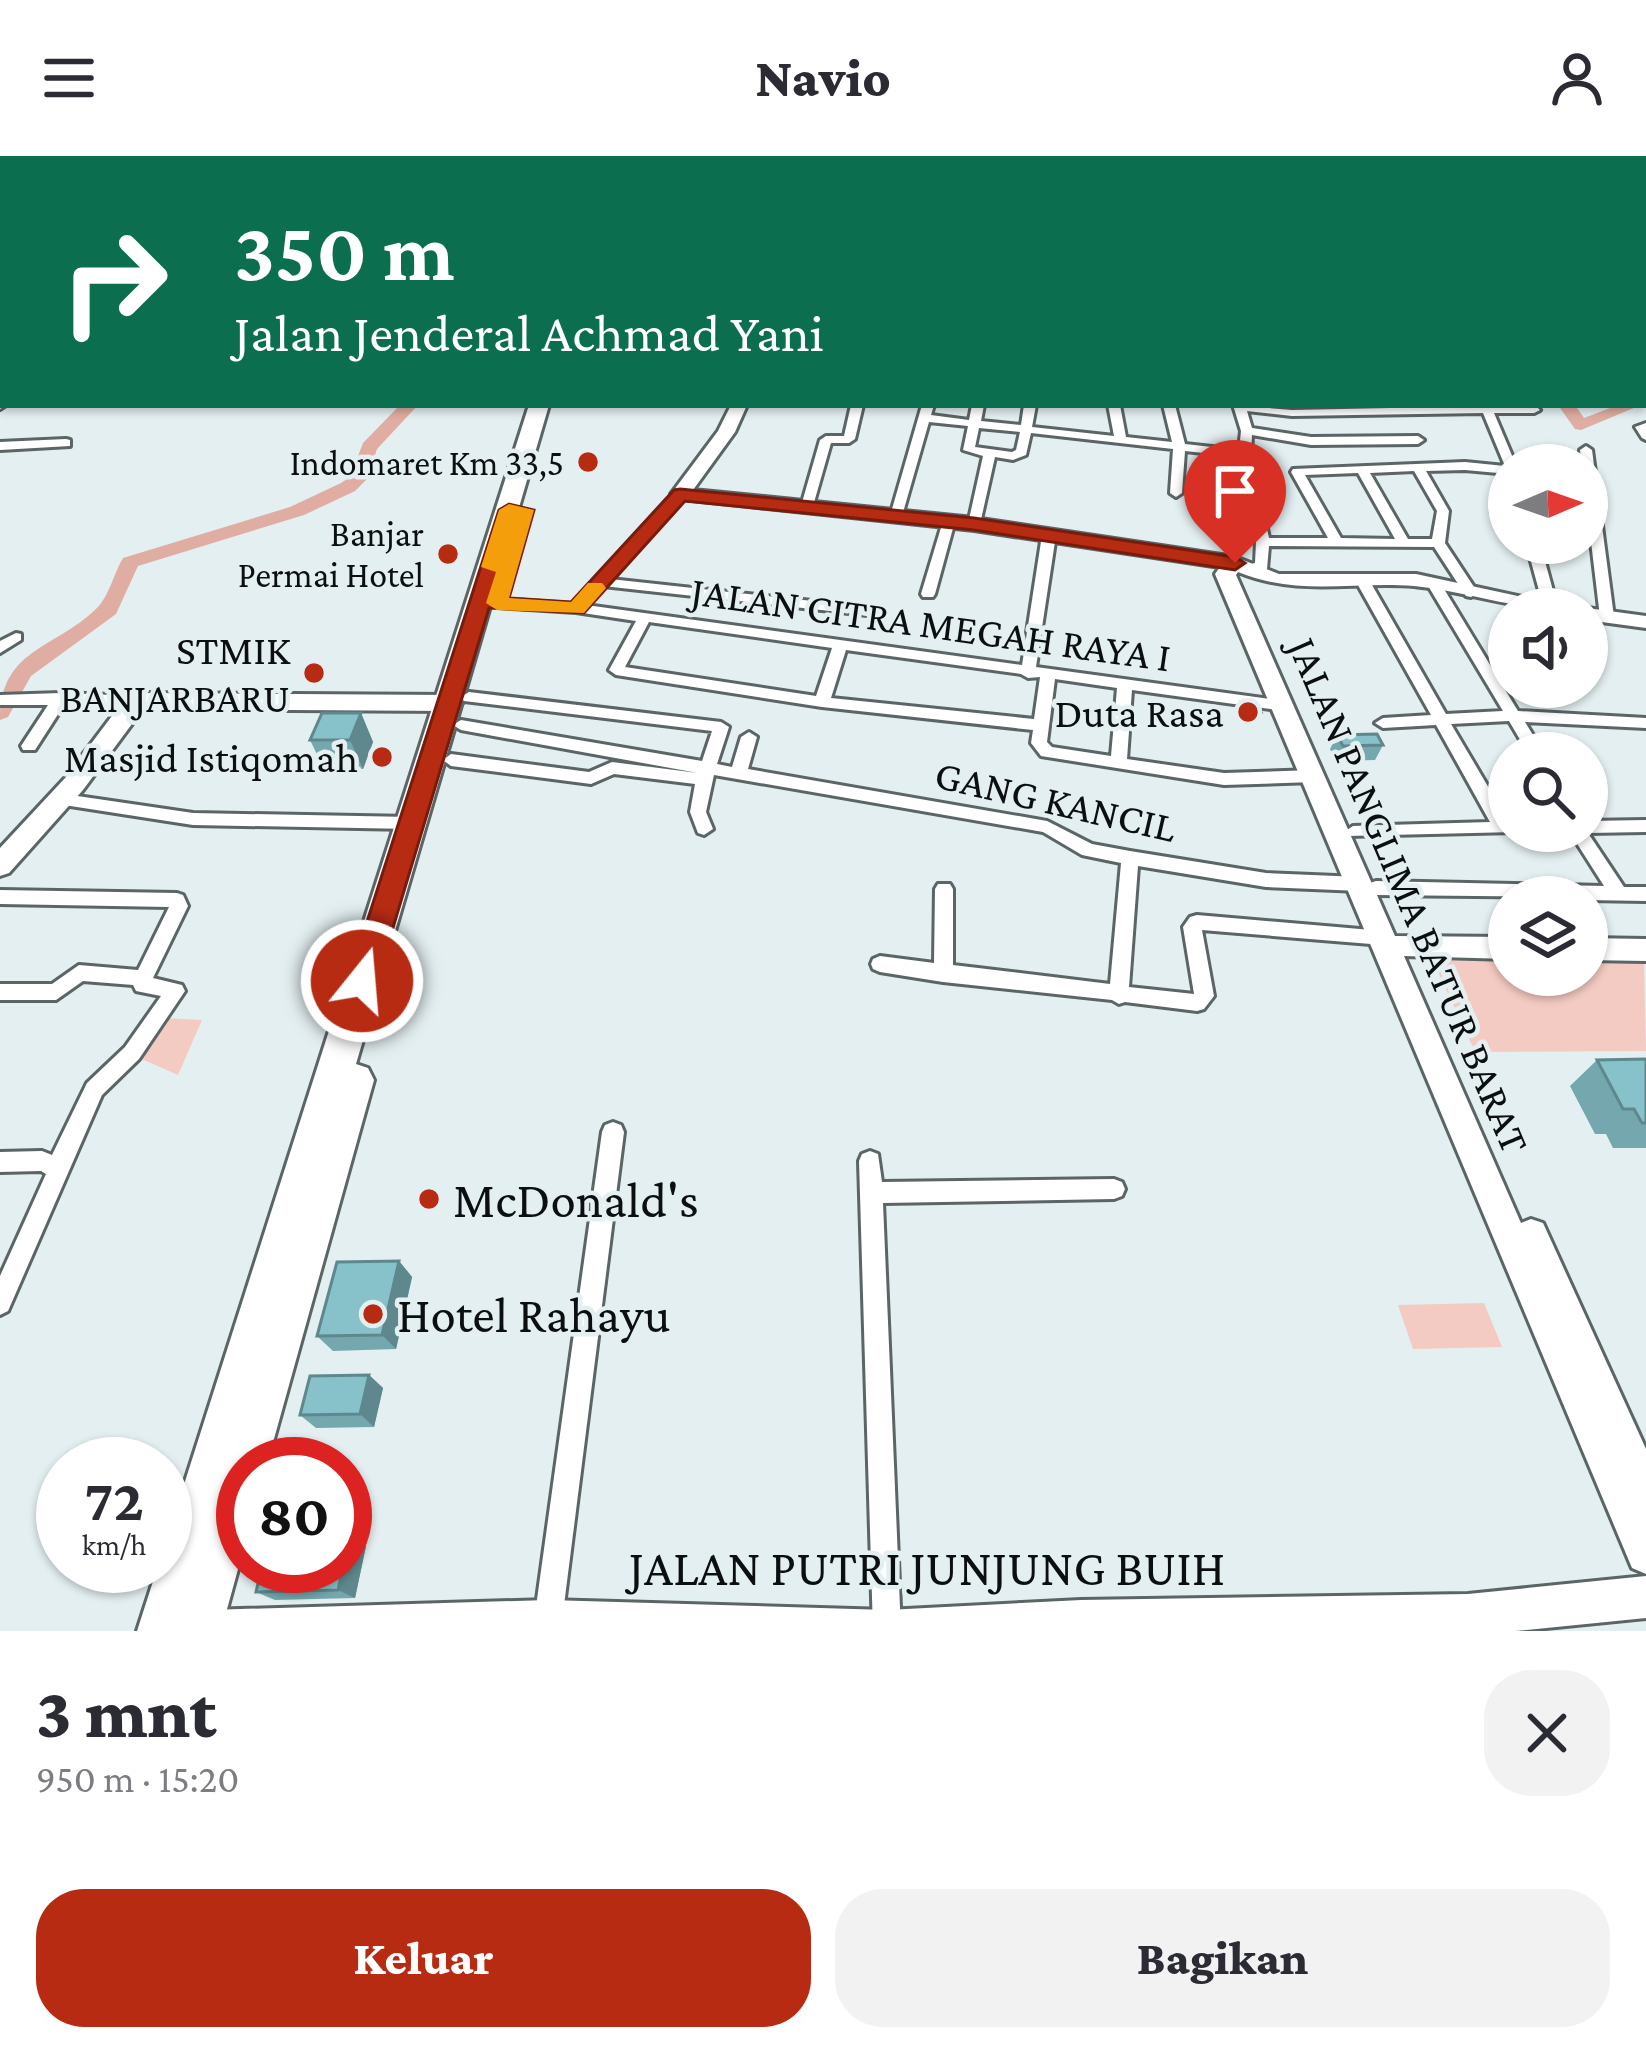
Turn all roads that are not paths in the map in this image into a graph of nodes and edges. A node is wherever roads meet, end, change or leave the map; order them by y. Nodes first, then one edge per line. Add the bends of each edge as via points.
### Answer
1 (202, 156) edge
2 (214, 156) edge
3 (539, 408) edge
4 (553, 408) edge
5 (737, 408) edge
6 (856, 408) edge
7 (978, 408) edge
8 (1030, 408) edge
9 (1115, 408) edge
10 (1170, 408) edge
11 (1240, 408) edge
12 (1279, 408) edge
13 (1486, 408) edge
14 (1532, 408) edge
15 (1396, 409) edge
16 (927, 411) edge
17 (974, 423) junction
18 (1646, 426) edge
19 (1027, 428) junction
20 (1247, 431) junction
21 (1646, 436) edge
22 (1120, 438) junction
23 (1374, 440) junction
24 (66, 443) dead end
25 (1500, 444) edge
26 (1179, 445) junction
27 (0, 446) edge
28 (989, 452) junction
29 (533, 453) junction
30 (1245, 454) junction
31 (1488, 467) edge
32 (1363, 471) junction
33 (1393, 471) junction
34 (1420, 471) junction
35 (680, 494) junction
36 (1176, 494) dead end
37 (807, 506) junction
38 (517, 510) junction
39 (896, 516) junction
40 (949, 521) junction
41 (974, 524) junction
42 (1049, 536) junction
43 (1336, 542) junction
44 (1402, 542) junction
45 (1438, 543) junction
46 (1239, 563) junction
47 (1361, 578) junction
48 (600, 582) junction
49 (1434, 584) junction
50 (1471, 593) junction
51 (928, 595) dead end
52 (1488, 598) edge
53 (497, 603) junction
54 (576, 608) junction
55 (867, 611) dead end
56 (1608, 617) edge
57 (643, 620) junction
58 (1646, 622) edge
59 (16, 637) dead end
60 (0, 648) edge
61 (839, 648) junction
62 (1028, 673) junction
63 (1048, 676) junction
64 (1125, 685) junction
65 (61, 698) junction
66 (0, 700) edge
67 (136, 701) junction
68 (822, 702) junction
69 (1284, 706) junction
70 (460, 709) junction
71 (1513, 716) junction
72 (1441, 718) junction
73 (1383, 723) dead end
74 (1646, 723) edge
75 (1039, 725) junction
76 (1523, 732) edge
77 (749, 737) dead end
78 (29, 746) dead end
79 (451, 760) junction
80 (1118, 764) junction
81 (739, 771) junction
82 (706, 772) junction
83 (1314, 776) junction
84 (57, 799) junction
85 (1488, 799) edge
86 (411, 824) junction
87 (1646, 826) edge
88 (1608, 827) edge
89 (1488, 828) edge
90 (704, 829) dead end
91 (1353, 832) junction
92 (1591, 852) edge
93 (1130, 858) junction
94 (0, 866) edge
95 (1368, 886) junction
96 (944, 889) dead end
97 (1646, 894) edge
98 (1619, 895) junction
99 (0, 896) edge
100 (1392, 941) junction
101 (1488, 947) edge
102 (1608, 949) edge
103 (1646, 950) edge
104 (880, 964) dead end
105 (943, 974) junction
106 (143, 978) junction
107 (373, 981) junction
108 (0, 992) edge
109 (1119, 996) junction
110 (613, 1132) dead end
111 (327, 1134) junction
112 (870, 1160) dead end
113 (0, 1162) edge
114 (58, 1167) junction
115 (1500, 1187) junction
116 (1114, 1189) dead end
117 (872, 1193) junction
118 (0, 1303) edge
119 (250, 1437) edge
120 (1646, 1493) edge
121 (1646, 1554) edge
122 (216, 1558) edge
123 (1646, 1597) edge
124 (1471, 1623) edge
125 (547, 1626) edge
126 (163, 1631) edge
127 (195, 1631) edge
128 (208, 1631) edge
129 (887, 1631) edge

1 - 2 street
3 - 29 highway
4 - 29 highway
5 - 35 street
6 - 37 street via 849,439 826,440
7 - 17 street
8 - 19 street
9 - 22 street
10 - 26 street
11 - 20 street
12 - 15 street
13 - 14 street
13 - 15 street
13 - 25 street
15 - 23 street via 1418,440
16 - 17 street
16 - 39 street
17 - 19 street
17 - 28 street via 969,450
18 - 21 street
19 - 22 street
19 - 28 street via 1022,452
20 - 23 street
20 - 30 street
22 - 26 street
23 - 33 street
24 - 27 street
26 - 30 street
26 - 36 street
28 - 41 street
29 - 38 highway
30 - 46 street
31 - 34 street
32 - 33 street
32 - 43 street via 1297,472
32 - 44 street
33 - 34 street
34 - 45 street via 1443,511
35 - 37 street
35 - 48 street
37 - 39 street
38 - 53 highway
38 - 70 highway
39 - 40 street
40 - 41 street
40 - 51 street
41 - 42 street
42 - 46 street
42 - 62 street
43 - 44 street
43 - 46 street
44 - 45 street
45 - 50 street
46 - 47 street via 1276,580
46 - 69 street, JALAN PANGLIMA BATUR BARAT
46 - 91 street, JALAN PANGLIMA BATUR BARAT via 1243,589
47 - 49 street
47 - 72 street
48 - 54 street
48 - 55 street
49 - 50 street
49 - 71 street
50 - 52 street
53 - 54 street, JALAN CITRA MEGAH RAYA I
53 - 70 highway
54 - 57 street, JALAN CITRA MEGAH RAYA I
56 - 58 street
57 - 61 street, JALAN CITRA MEGAH RAYA I
57 - 68 street via 616,670
59 - 60 street
61 - 62 street, JALAN CITRA MEGAH RAYA I
61 - 68 street
62 - 63 street, JALAN CITRA MEGAH RAYA I
63 - 64 street, JALAN CITRA MEGAH RAYA I
63 - 75 street
64 - 69 street, JALAN CITRA MEGAH RAYA I
64 - 80 street
65 - 66 street
65 - 67 street
65 - 78 street
67 - 70 street
67 - 84 street
68 - 75 street
69 - 83 street, JALAN PANGLIMA BATUR BARAT
70 - 79 highway
70 - 82 street
70 - 82 street via 722,727
70 - 86 highway
71 - 72 street
71 - 74 street
71 - 76 street
72 - 73 street
72 - 85 street
75 - 80 street via 1042,750
77 - 81 street
79 - 82 street via 591,778 612,768
79 - 107 highway
80 - 83 street via 1224,779
81 - 82 street, GANG KANCIL
81 - 93 street, GANG KANCIL via 1047,827 1088,850
82 - 90 street via 698,812
83 - 95 street, JALAN PANGLIMA BATUR BARAT
84 - 86 street via 193,819
84 - 94 street
86 - 107 highway
87 - 88 street
89 - 91 street
91 - 95 street, JALAN PANGLIMA BATUR BARAT
92 - 98 street
93 - 95 street, GANG KANCIL
93 - 109 street
95 - 98 street, GANG KANCIL
95 - 100 street, JALAN PANGLIMA BATUR BARAT
96 - 105 street
97 - 98 street, GANG KANCIL
99 - 106 street via 176,900
100 - 101 street
100 - 109 street via 1197,922 1201,1002
100 - 115 street, JALAN PANGLIMA BATUR BARAT
102 - 103 street
104 - 105 street
105 - 109 street
106 - 108 street via 79,973 56,992
106 - 114 street via 143,985 175,991 132,1053 94,1089
107 - 111 highway
110 - 125 street
111 - 119 highway
111 - 126 highway
112 - 117 street
113 - 114 street
114 - 118 street
115 - 120 street, JALAN PANGLIMA BATUR BARAT
115 - 121 street, JALAN PANGLIMA BATUR BARAT
116 - 117 street
117 - 129 street
122 - 127 highway
123 - 124 street, JALAN PUTRI JUNJUNG BUIH
124 - 129 street, JALAN PUTRI JUNJUNG BUIH via 1081,1621
125 - 128 street, JALAN PUTRI JUNJUNG BUIH
125 - 129 street, JALAN PUTRI JUNJUNG BUIH

